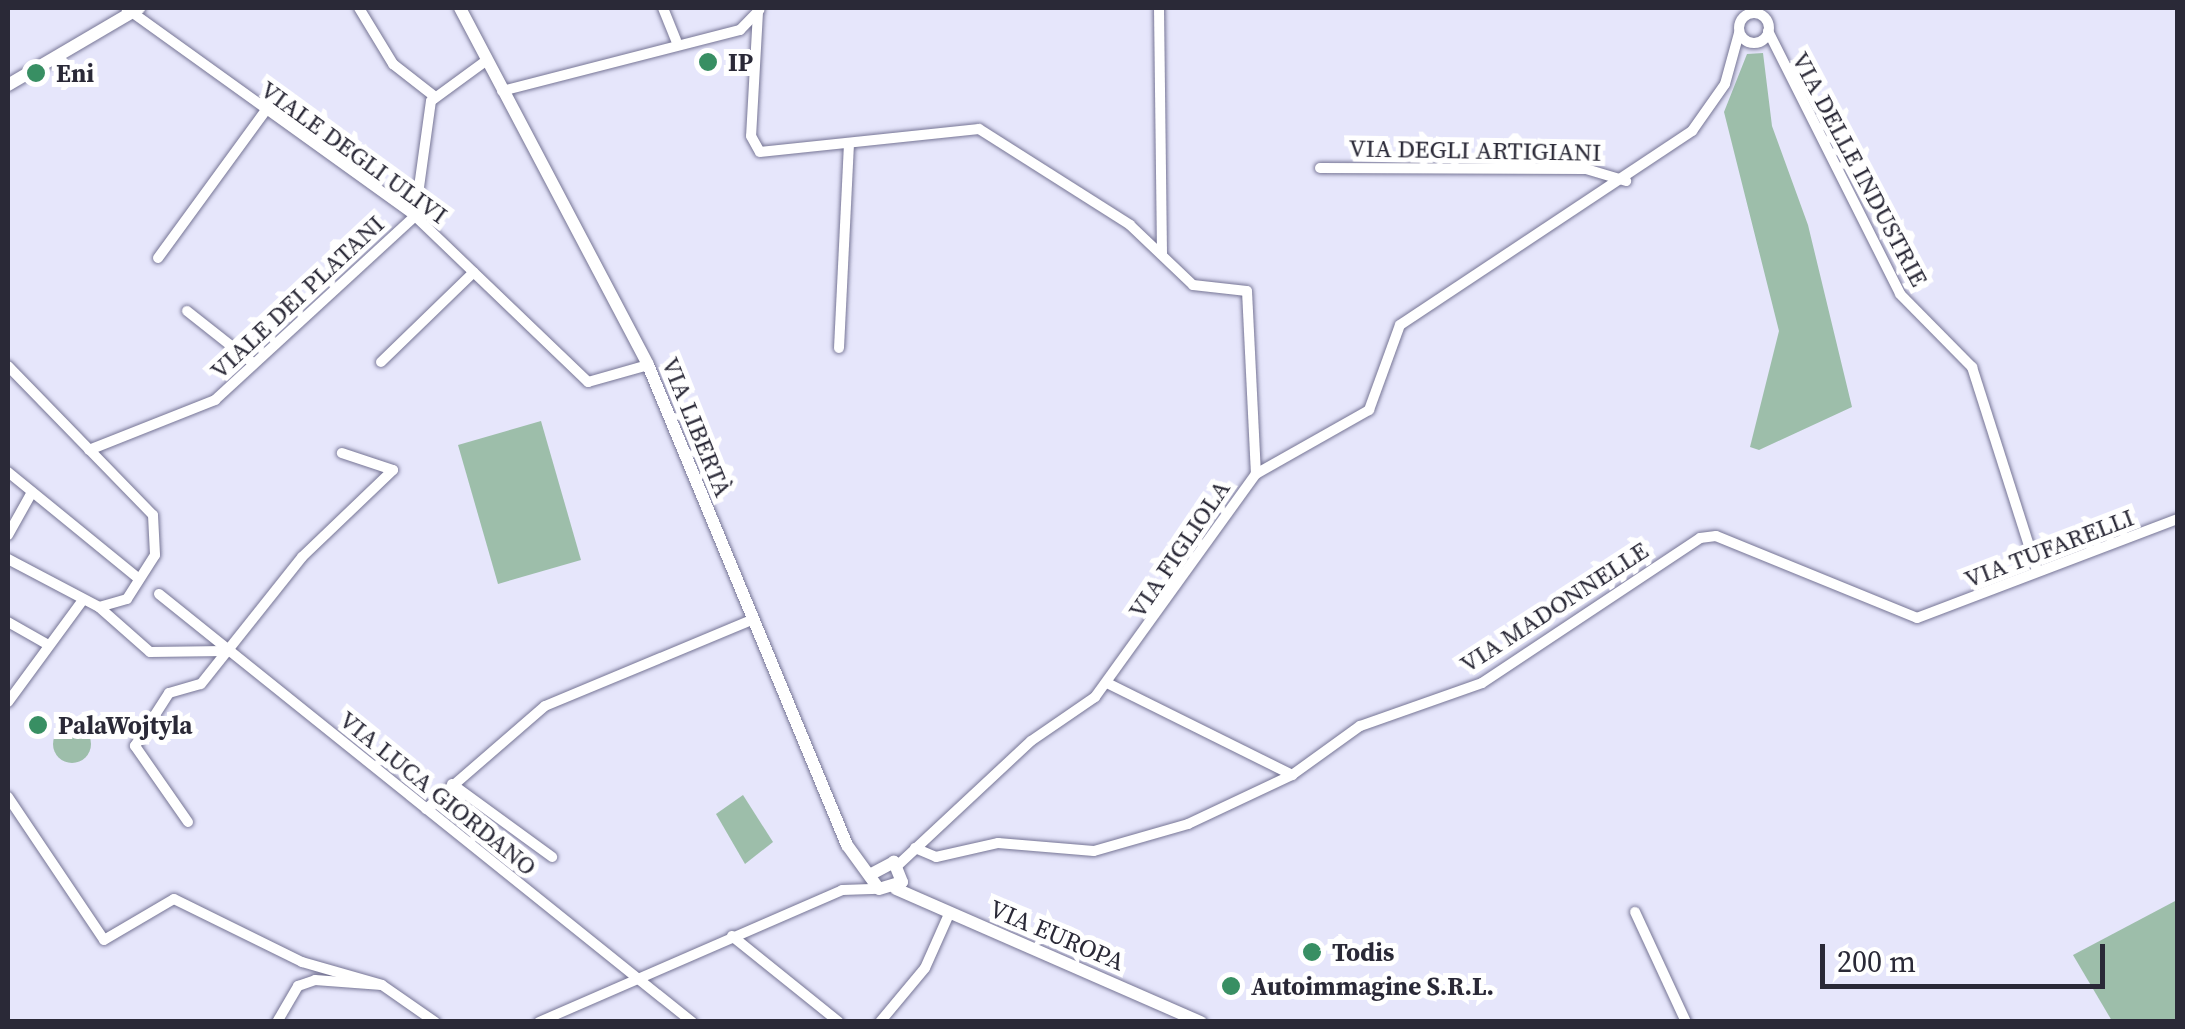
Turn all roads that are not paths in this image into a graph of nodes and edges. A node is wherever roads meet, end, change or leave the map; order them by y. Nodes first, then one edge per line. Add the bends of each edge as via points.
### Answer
1 (360, 8) edge
2 (460, 8) edge
3 (663, 8) edge
4 (1160, 8) edge
5 (132, 9) edge
6 (759, 10) edge
7 (1761, 12) edge
8 (1744, 13) edge
9 (1768, 30) junction
10 (1740, 33) junction
11 (676, 40) junction
12 (1755, 42) junction
13 (1775, 49) junction
14 (1735, 54) junction
15 (487, 60) junction
16 (8, 85) edge
17 (502, 91) junction
18 (434, 96) junction
19 (264, 111) junction
20 (849, 144) junction
21 (1320, 168) dead end
22 (1626, 181) junction
23 (415, 216) junction
24 (1162, 254) junction
25 (158, 258) dead end
26 (474, 272) junction
27 (187, 310) dead end
28 (839, 348) dead end
29 (380, 362) dead end
30 (254, 364) junction
31 (648, 365) junction
32 (8, 366) edge
33 (90, 450) junction
34 (342, 453) dead end
35 (8, 472) edge
36 (1256, 474) junction
37 (32, 492) junction
38 (2178, 519) edge
39 (8, 535) edge
40 (8, 559) edge
41 (2036, 570) junction
42 (139, 579) junction
43 (159, 594) dead end
44 (127, 598) junction
45 (83, 600) junction
46 (99, 607) junction
47 (1935, 615) joint
48 (752, 620) junction
49 (8, 622) edge
50 (125, 632) junction
51 (45, 643) junction
52 (230, 652) junction
53 (1107, 683) junction
54 (8, 702) edge
55 (1292, 775) junction
56 (452, 784) junction
57 (8, 797) edge
58 (426, 809) junction
59 (188, 822) dead end
60 (915, 848) junction
61 (552, 857) dead end
62 (898, 865) junction
63 (873, 873) junction
64 (878, 889) junction
65 (896, 890) junction
66 (1636, 912) dead end
67 (949, 914) junction
68 (732, 936) junction
69 (636, 977) junction
70 (382, 985) junction
71 (277, 1022) edge
72 (436, 1022) edge
73 (539, 1022) edge
74 (692, 1022) edge
75 (839, 1022) edge
76 (880, 1022) edge
77 (1201, 1022) edge
78 (1686, 1022) edge

1 - 18 street via 393,64
2 - 15 street, VIA LIBERTÀ
3 - 11 street
4 - 24 street
5 - 16 street
5 - 19 street, VIALE DEGLI ULIVI
6 - 11 street via 740,30
6 - 20 street via 754,145 772,155
7 - 8 street, VIA DELLE INDUSTRIE
7 - 9 street, VIA DELLE INDUSTRIE
8 - 10 street, VIA DELLE INDUSTRIE
9 - 12 street, VIA DELLE INDUSTRIE
9 - 13 street, VIA DELLE INDUSTRIE
10 - 12 street, VIA DELLE INDUSTRIE
10 - 14 street, VIA FIGLIOLA
11 - 17 street
12 - 13 street, VIA DELLE INDUSTRIE
12 - 14 street
13 - 41 street, VIA DELLE INDUSTRIE via 1900,294 1972,367
14 - 22 street, VIA FIGLIOLA via 1692,130
15 - 17 street, VIA LIBERTÀ
15 - 18 street
17 - 31 street, VIA LIBERTÀ
18 - 23 street, VIALE DEI PLATANI
19 - 23 street, VIALE DEGLI ULIVI
19 - 25 street
20 - 24 street via 986,132
20 - 28 street
21 - 22 street, VIA DEGLI ARTIGIANI via 1586,168
22 - 36 street, VIA FIGLIOLA via 1400,325 1370,410
23 - 26 street, VIALE DEGLI ULIVI
23 - 30 street, VIALE DEI PLATANI
24 - 36 street via 1198,287 1250,294
26 - 29 street
26 - 31 street, VIALE DEGLI ULIVI via 588,382
27 - 30 street
30 - 33 street, VIALE DEI PLATANI via 182,418
31 - 48 street, VIA LIBERTÀ
32 - 33 street
33 - 42 street via 152,515 158,545
34 - 52 street via 392,470 302,557
35 - 37 street
36 - 53 street, VIA FIGLIOLA
37 - 39 street
37 - 42 street
38 - 41 street, VIA TUFARELLI
40 - 45 street
41 - 47 street, VIA TUFARELLI
42 - 44 street
43 - 52 street, VIA LUCA GIORDANO
44 - 46 street
44 - 50 street
45 - 46 street
45 - 51 street
46 - 50 street
47 - 55 street, VIA MADONNELLE via 1916,618 1716,536 1700,538 1482,682 1360,726
48 - 56 street via 545,706
48 - 63 street, VIA LIBERTÀ via 847,845
49 - 51 street
50 - 52 street via 150,652
51 - 54 street
52 - 58 street, VIA LUCA GIORDANO
52 - 59 street via 201,684 169,694 135,746
53 - 55 street
53 - 60 street, VIA FIGLIOLA
55 - 60 street, VIA MADONNELLE via 1188,824 1094,851 998,843 936,857
56 - 58 street
56 - 61 street
57 - 70 street via 104,940 174,900 302,962
58 - 69 street, VIA LUCA GIORDANO
60 - 62 street, VIA FIGLIOLA
62 - 63 street via 883,862
62 - 65 street
63 - 64 street
64 - 65 street
64 - 68 street via 842,890
65 - 67 street, VIA EUROPA
66 - 78 street
67 - 76 street via 925,968
67 - 77 street, VIA EUROPA
68 - 69 street
68 - 75 street
69 - 73 street
69 - 74 street, VIA LUCA GIORDANO
70 - 71 street via 305,981
70 - 72 street

